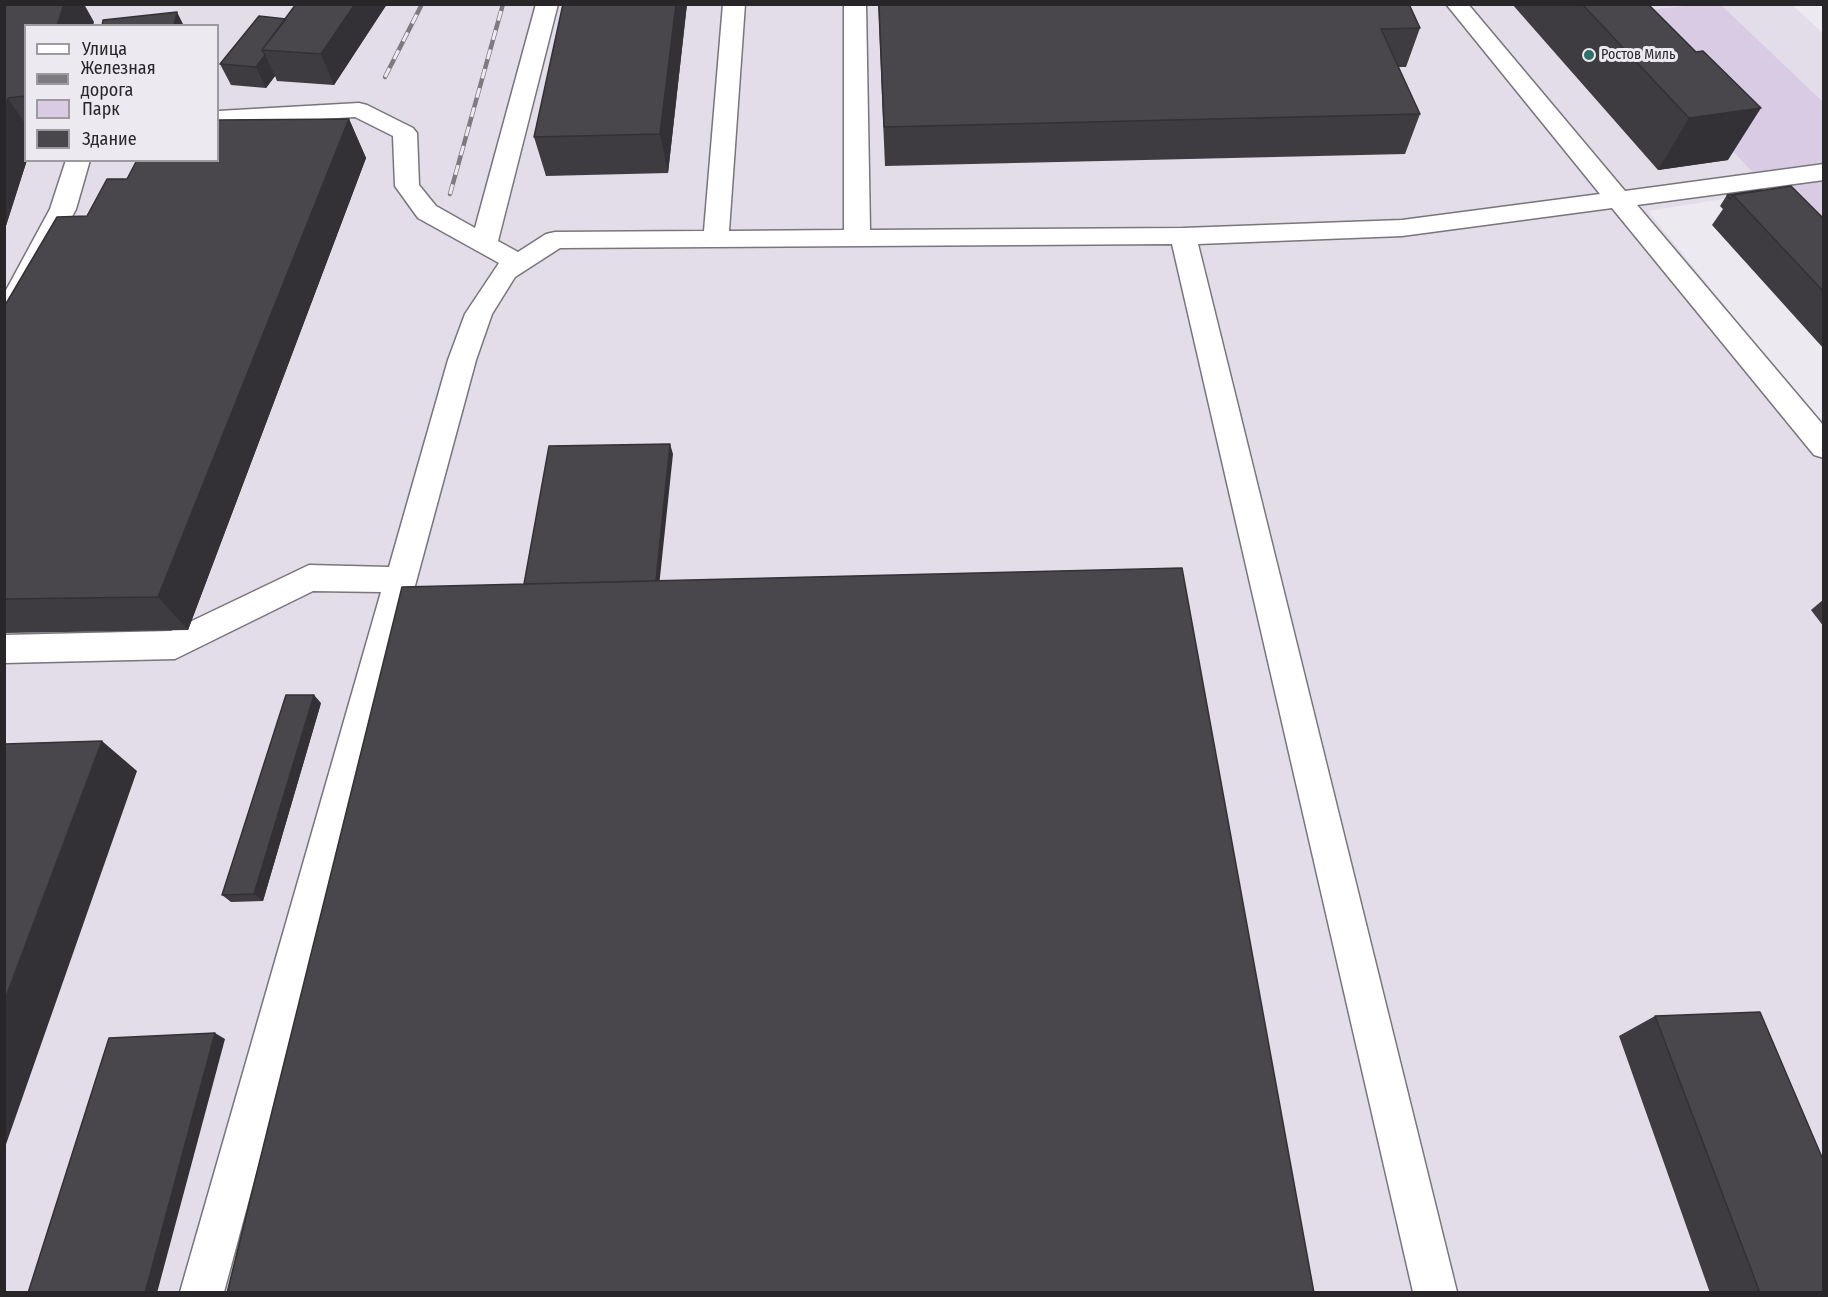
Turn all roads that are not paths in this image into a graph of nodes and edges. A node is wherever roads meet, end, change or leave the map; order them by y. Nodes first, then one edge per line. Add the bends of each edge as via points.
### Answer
1 (547, 4) edge
2 (734, 4) edge
3 (855, 4) edge
4 (1456, 4) edge
5 (219, 118) edge
6 (77, 162) edge
7 (1824, 172) edge
8 (1620, 201) junction
9 (1183, 236) junction
10 (857, 238) junction
11 (716, 239) junction
12 (484, 244) junction
13 (518, 263) junction
14 (4, 321) edge
15 (1824, 447) edge
16 (400, 580) junction
17 (4, 649) edge
18 (202, 1293) edge
19 (1435, 1293) edge

1 - 12 lane
2 - 11 lane
3 - 10 lane
4 - 8 lane
5 - 12 lane via 359,110 405,133 407,186 427,212
6 - 14 lane via 63,209
7 - 8 lane
8 - 9 lane via 1402,228
8 - 15 lane
9 - 10 lane
9 - 19 lane
10 - 11 lane
11 - 13 lane via 555,240
12 - 13 lane
13 - 16 lane via 506,271 479,314 462,360
16 - 17 lane via 309,578 175,645
16 - 18 lane

